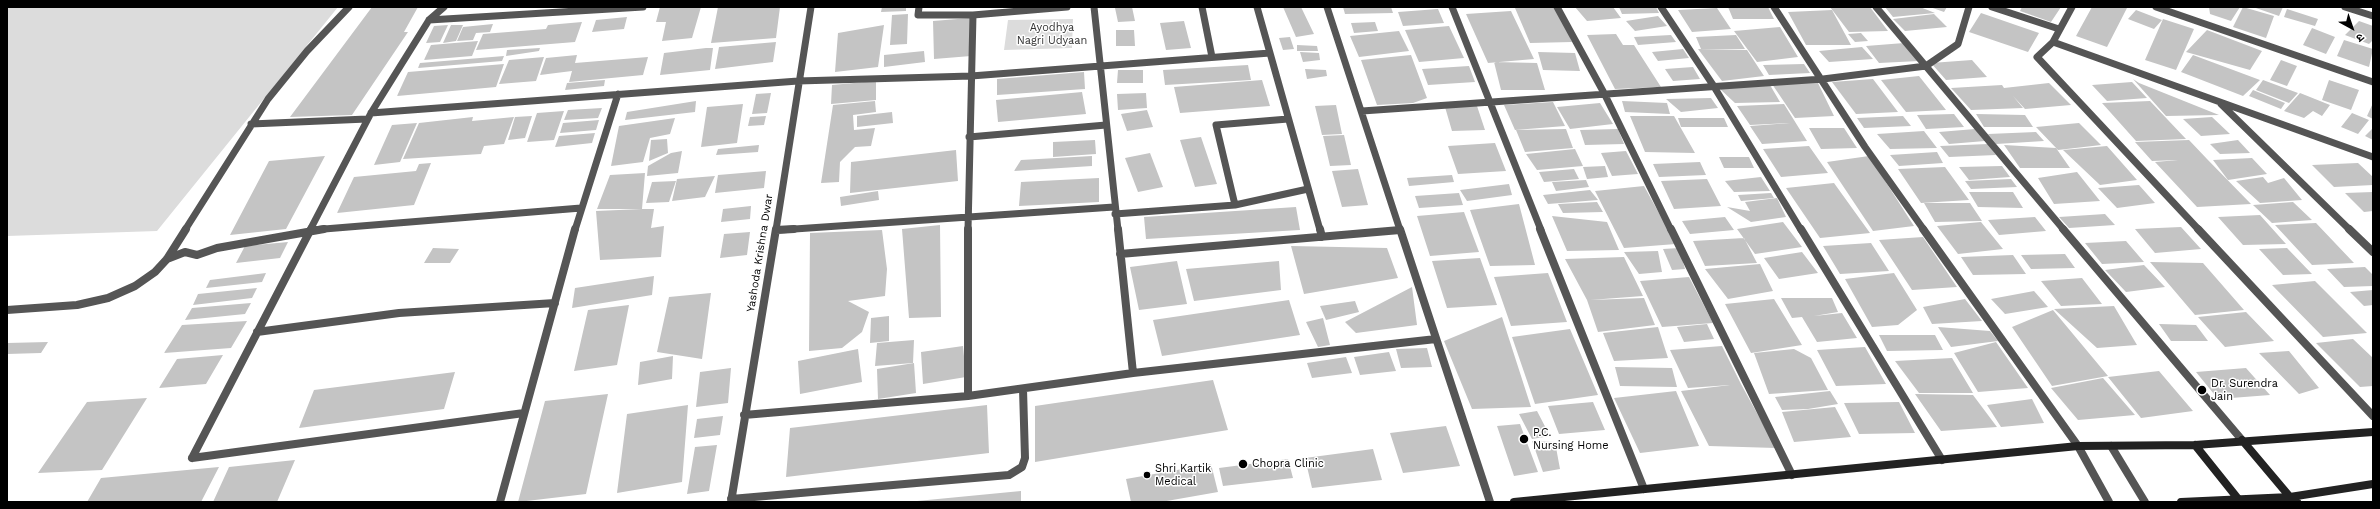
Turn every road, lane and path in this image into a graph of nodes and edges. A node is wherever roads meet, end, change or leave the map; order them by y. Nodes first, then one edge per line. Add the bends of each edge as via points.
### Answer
1 (349, 7) edge
2 (444, 7) edge
3 (643, 7) edge
4 (811, 7) edge
5 (919, 7) edge
6 (1067, 7) edge
7 (1094, 7) edge
8 (1202, 7) edge
9 (1257, 7) edge
10 (1328, 7) edge
11 (1452, 7) edge
12 (1557, 7) edge
13 (1661, 7) edge
14 (1774, 7) edge
15 (1876, 7) edge
16 (1969, 7) edge
17 (1992, 7) edge
18 (2072, 7) edge
19 (2156, 7) edge
20 (2183, 7) edge
21 (2345, 7) edge
22 (973, 15) junction
23 (2180, 15) junction
24 (2373, 16) edge
25 (429, 20) junction
26 (2059, 29) junction
27 (2053, 42) junction
28 (1270, 53) junction
29 (1212, 57) junction
30 (1100, 65) junction
31 (1926, 66) junction
32 (971, 76) junction
33 (1823, 79) junction
34 (798, 81) junction
35 (2373, 82) edge
36 (1713, 85) junction
37 (1604, 93) junction
38 (618, 94) junction
39 (1491, 101) junction
40 (2219, 102) junction
41 (1362, 111) junction
42 (369, 116) junction
43 (1288, 119) junction
44 (251, 124) junction
45 (1106, 125) junction
46 (970, 137) junction
47 (2373, 157) edge
48 (1308, 189) junction
49 (1235, 205) junction
50 (581, 208) junction
51 (1115, 210) junction
52 (968, 217) junction
53 (309, 230) junction
54 (776, 230) junction
55 (1400, 230) junction
56 (1322, 236) junction
57 (2373, 252) edge
58 (1120, 254) junction
59 (167, 259) junction
60 (555, 303) junction
61 (7, 310) edge
62 (257, 332) junction
63 (1436, 339) junction
64 (1133, 372) junction
65 (1023, 389) junction
66 (968, 396) junction
67 (524, 413) junction
68 (744, 415) junction
69 (2373, 416) edge
70 (2373, 432) edge
71 (2242, 440) junction
72 (2078, 446) junction
73 (2111, 446) junction
74 (2194, 446) junction
75 (1942, 460) junction
76 (1792, 475) junction
77 (2373, 484) edge
78 (1644, 489) junction
79 (2293, 499) edge
80 (731, 500) edge
81 (2238, 500) edge
82 (500, 502) edge
83 (1490, 502) edge
84 (1514, 502) edge
85 (2109, 502) edge
86 (2146, 502) edge
87 (2181, 502) edge

1 - 44 street via 307,51
2 - 25 street
3 - 25 street
4 - 34 street, Yashoda Krishna Dwar
5 - 22 street via 918,15
6 - 22 street
7 - 30 street
8 - 29 street
9 - 28 street
10 - 41 street
11 - 39 street
12 - 37 street
13 - 36 street
14 - 33 street
15 - 31 street
16 - 31 street via 1958,44
17 - 26 street
18 - 26 street
19 - 23 street
20 - 23 street
21 - 24 street
22 - 32 street
23 - 35 street
25 - 42 street
26 - 27 street
27 - 40 street
27 - 69 street via 2037,57
28 - 29 street
28 - 43 street
29 - 30 street
30 - 32 street
30 - 45 street
31 - 33 street
31 - 71 street
32 - 34 street
32 - 46 street
33 - 36 street
33 - 72 street via 1865,147
34 - 38 street
34 - 54 street, Yashoda Krishna Dwar
36 - 37 street
36 - 75 street
37 - 39 street
37 - 76 street
38 - 42 street
38 - 50 street
39 - 41 street
39 - 78 street
40 - 47 street
40 - 57 street
41 - 55 street
42 - 44 street
42 - 53 street
43 - 48 street
43 - 49 street via 1216,125
44 - 59 street
45 - 46 street
45 - 51 street
46 - 52 street
48 - 49 street
48 - 56 street
49 - 51 street
50 - 53 street
50 - 60 street
51 - 52 street
51 - 58 street
52 - 54 street
52 - 66 street
53 - 59 street via 217,248 198,255 185,252
53 - 62 street
54 - 68 street, Yashoda Krishna Dwar
55 - 56 street
55 - 63 street
56 - 58 street
58 - 64 street
59 - 61 street via 155,272 135,286 108,298 77,305
60 - 62 street via 399,313
60 - 67 street
62 - 67 street via 192,458
63 - 64 street
63 - 83 street
64 - 65 street
65 - 66 street
65 - 80 street via 1025,458 1022,467 1009,475
66 - 68 street
67 - 82 street
68 - 80 street, Yashoda Krishna Dwar
70 - 71 main road
71 - 74 main road
71 - 79 main road
72 - 73 main road
72 - 75 main road
72 - 85 street
73 - 74 main road
73 - 86 street
74 - 81 main road
75 - 76 main road
76 - 78 main road
77 - 79 main road
78 - 84 main road
79 - 81 main road
81 - 87 main road

